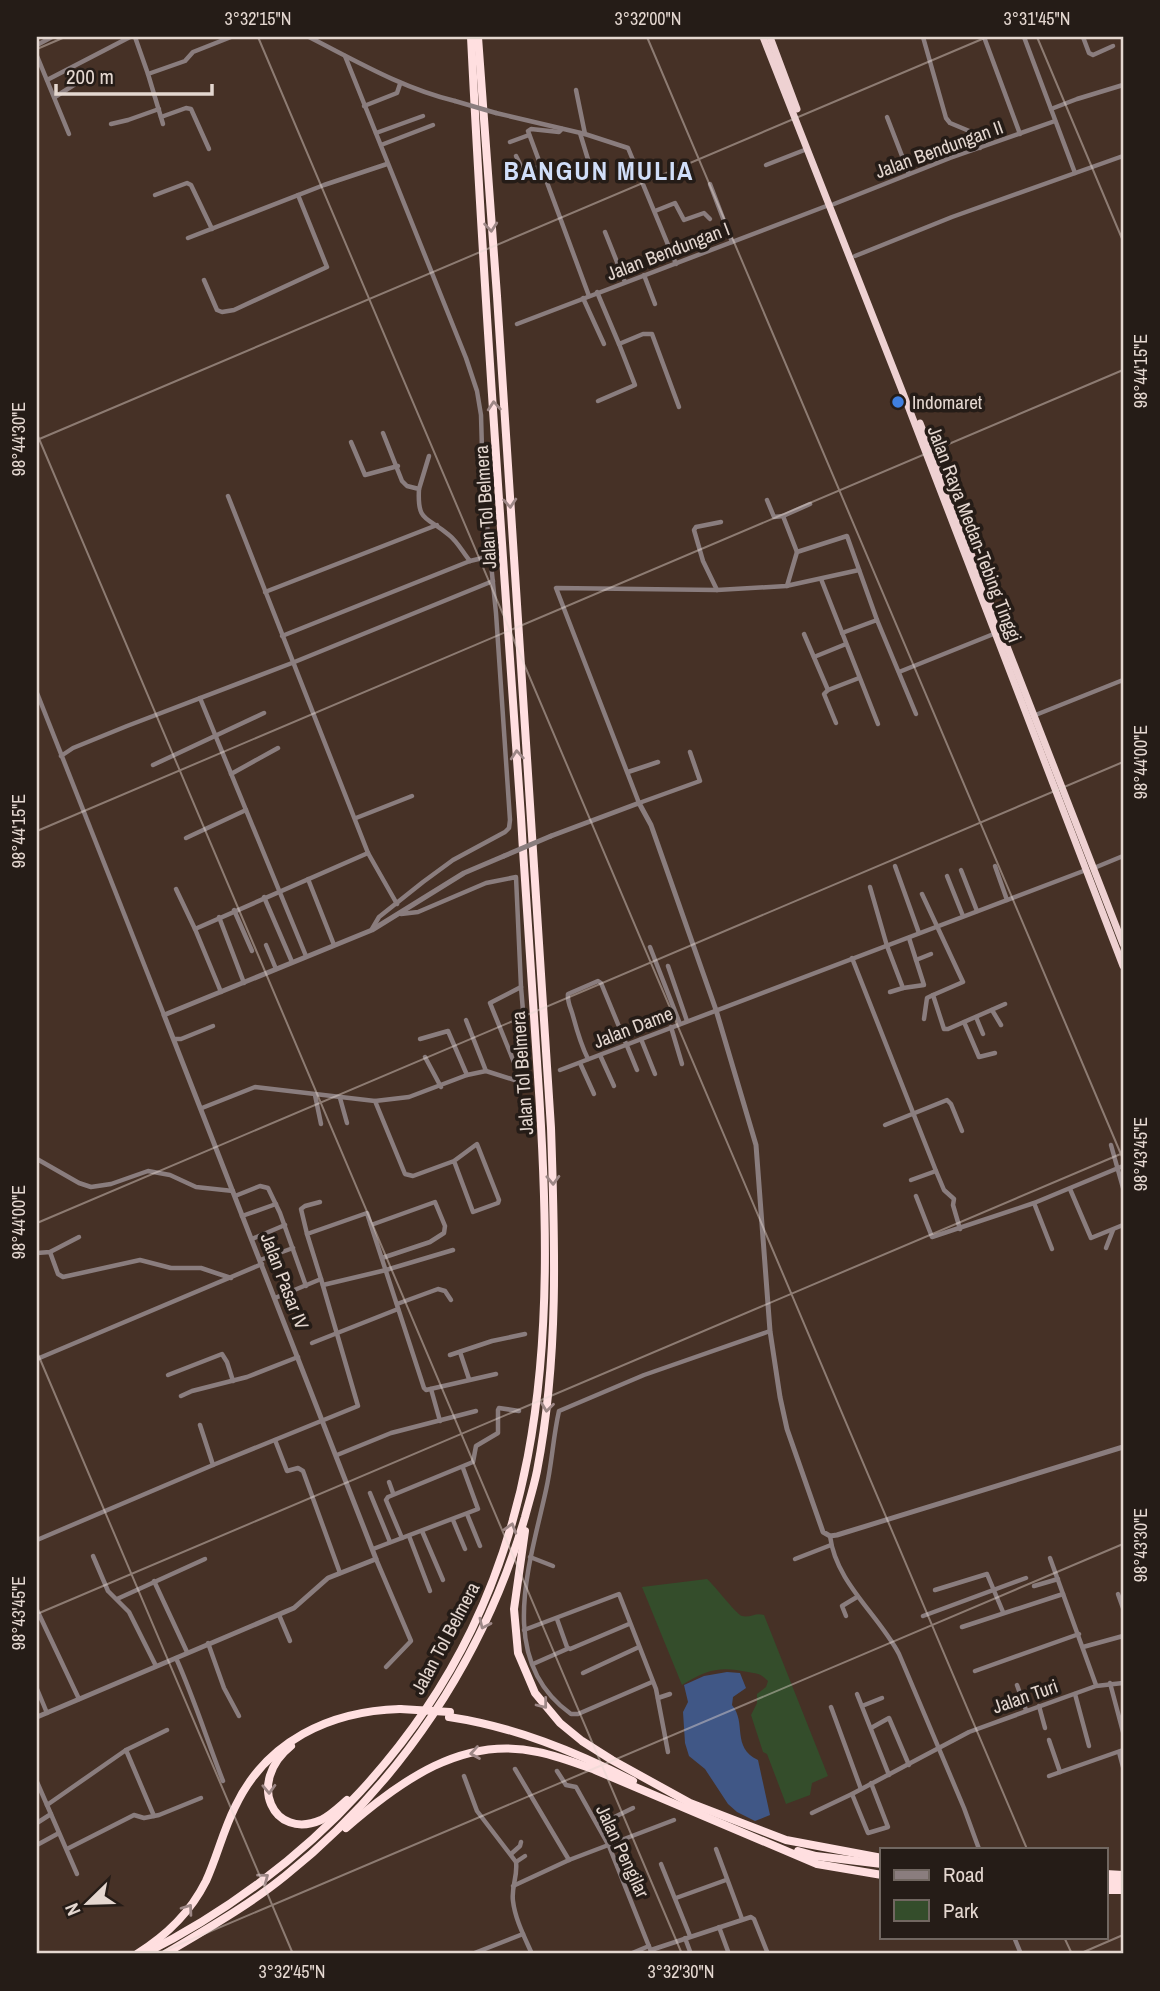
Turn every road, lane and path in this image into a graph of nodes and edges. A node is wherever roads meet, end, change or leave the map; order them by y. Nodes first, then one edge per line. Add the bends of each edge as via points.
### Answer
1 (52, 37) edge
2 (133, 37) edge
3 (231, 37) edge
4 (309, 37) edge
5 (471, 37) edge
6 (478, 37) edge
7 (763, 37) edge
8 (770, 37) edge
9 (930, 37) edge
10 (984, 37) edge
11 (1024, 37) edge
12 (1083, 37) edge
13 (923, 38) edge
14 (37, 45) edge
15 (1113, 46) dead end
16 (37, 56) edge
17 (345, 56) junction
18 (92, 74) dead end
19 (148, 74) junction
20 (47, 80) junction
21 (400, 84) junction
22 (1123, 85) edge
23 (576, 90) dead end
24 (55, 97) junction
25 (365, 106) junction
26 (159, 109) junction
27 (1051, 109) junction
28 (423, 116) dead end
29 (160, 117) junction
30 (887, 117) dead end
31 (1055, 121) junction
32 (111, 124) dead end
33 (163, 124) dead end
34 (433, 125) dead end
35 (562, 129) junction
36 (376, 133) junction
37 (582, 133) junction
38 (69, 134) dead end
39 (1020, 134) junction
40 (529, 135) junction
41 (510, 142) dead end
42 (381, 145) junction
43 (808, 148) junction
44 (980, 148) junction
45 (209, 149) dead end
46 (516, 156) dead end
47 (1123, 156) edge
48 (387, 164) junction
49 (766, 165) dead end
50 (541, 166) junction
51 (1075, 173) junction
52 (909, 174) junction
53 (593, 176) dead end
54 (710, 184) dead end
55 (155, 195) dead end
56 (298, 195) junction
57 (832, 204) junction
58 (655, 211) junction
59 (709, 219) dead end
60 (212, 229) junction
61 (605, 232) dead end
62 (188, 238) dead end
63 (732, 242) junction
64 (855, 256) junction
65 (676, 264) junction
66 (644, 275) junction
67 (204, 280) dead end
68 (625, 282) junction
69 (597, 292) junction
70 (586, 297) junction
71 (655, 304) dead end
72 (517, 324) dead end
73 (604, 344) dead end
74 (619, 344) junction
75 (598, 401) dead end
76 (679, 407) dead end
77 (383, 433) dead end
78 (351, 442) dead end
79 (429, 456) dead end
80 (398, 466) junction
81 (419, 489) junction
82 (228, 496) dead end
83 (767, 500) dead end
84 (810, 504) dead end
85 (783, 516) junction
86 (721, 522) dead end
87 (437, 526) junction
88 (797, 552) junction
89 (491, 556) junction
90 (470, 562) junction
91 (859, 570) junction
92 (821, 579) junction
93 (493, 581) junction
94 (786, 586) junction
95 (717, 590) junction
96 (265, 592) junction
97 (877, 620) junction
98 (842, 633) junction
99 (996, 633) junction
100 (804, 634) dead end
101 (282, 636) junction
102 (846, 644) junction
103 (814, 657) junction
104 (292, 663) junction
105 (899, 672) junction
106 (859, 678) junction
107 (1123, 681) edge
108 (828, 690) junction
109 (37, 692) edge
110 (200, 698) junction
111 (264, 713) dead end
112 (916, 714) dead end
113 (1032, 716) junction
114 (836, 723) dead end
115 (878, 724) dead end
116 (217, 737) junction
117 (278, 748) dead end
118 (690, 752) dead end
119 (61, 756) junction
120 (658, 762) dead end
121 (153, 765) dead end
122 (628, 772) junction
123 (231, 774) junction
124 (412, 796) dead end
125 (639, 803) junction
126 (246, 810) junction
127 (356, 818) junction
128 (186, 838) dead end
129 (368, 853) junction
130 (1123, 856) edge
131 (895, 866) dead end
132 (995, 866) dead end
133 (1090, 869) junction
134 (961, 870) dead end
135 (947, 876) dead end
136 (308, 879) junction
137 (870, 887) dead end
138 (176, 889) dead end
139 (280, 889) junction
140 (922, 894) dead end
141 (264, 897) junction
142 (1007, 900) junction
143 (397, 904) junction
144 (234, 910) junction
145 (977, 911) junction
146 (401, 914) junction
147 (963, 916) junction
148 (219, 917) junction
149 (937, 926) junction
150 (195, 929) junction
151 (372, 930) junction
152 (919, 933) junction
153 (909, 938) junction
154 (1123, 944) edge
155 (266, 945) dead end
156 (334, 945) junction
157 (887, 946) junction
158 (650, 947) dead end
159 (252, 951) dead end
160 (931, 954) dead end
161 (306, 956) junction
162 (852, 958) junction
163 (916, 960) junction
164 (292, 962) junction
165 (668, 966) dead end
166 (1123, 966) edge
167 (276, 969) junction
168 (244, 983) junction
169 (521, 987) junction
170 (903, 988) junction
171 (221, 992) junction
172 (890, 992) dead end
173 (933, 995) junction
174 (1005, 1004) dead end
175 (716, 1010) junction
176 (992, 1010) junction
177 (164, 1015) junction
178 (976, 1017) junction
179 (924, 1019) dead end
180 (466, 1020) dead end
181 (687, 1021) junction
182 (964, 1022) junction
183 (680, 1024) junction
184 (1001, 1025) dead end
185 (213, 1026) dead end
186 (671, 1027) junction
187 (983, 1034) dead end
188 (174, 1039) junction
189 (420, 1039) dead end
190 (641, 1039) junction
191 (627, 1044) junction
192 (995, 1053) dead end
193 (600, 1055) junction
194 (425, 1057) dead end
195 (588, 1059) junction
196 (580, 1063) junction
197 (682, 1064) dead end
198 (560, 1070) dead end
199 (636, 1070) dead end
200 (486, 1071) junction
201 (655, 1074) dead end
202 (467, 1075) junction
203 (522, 1083) junction
204 (614, 1086) dead end
205 (441, 1087) junction
206 (594, 1094) dead end
207 (315, 1095) junction
208 (340, 1098) junction
209 (375, 1101) junction
210 (202, 1108) junction
211 (914, 1113) junction
212 (347, 1123) dead end
213 (321, 1124) dead end
214 (885, 1125) dead end
215 (962, 1131) dead end
216 (1111, 1145) dead end
217 (37, 1159) edge
218 (454, 1160) junction
219 (1123, 1166) edge
220 (1116, 1168) junction
221 (936, 1171) junction
222 (911, 1180) dead end
223 (1123, 1188) edge
224 (1070, 1189) junction
225 (234, 1194) junction
226 (916, 1196) dead end
227 (320, 1202) dead end
228 (1034, 1203) junction
229 (276, 1204) junction
230 (242, 1216) junction
231 (285, 1225) junction
232 (371, 1225) junction
233 (1123, 1225) edge
234 (960, 1229) junction
235 (1113, 1229) junction
236 (307, 1234) junction
237 (79, 1237) dead end
238 (252, 1239) junction
239 (293, 1248) junction
240 (1106, 1248) dead end
241 (453, 1250) dead end
242 (1052, 1250) dead end
243 (50, 1252) junction
244 (37, 1253) edge
245 (382, 1258) junction
246 (261, 1262) junction
247 (386, 1270) junction
248 (231, 1278) junction
249 (322, 1282) junction
250 (306, 1286) junction
251 (275, 1298) junction
252 (451, 1300) dead end
253 (398, 1307) junction
254 (770, 1331) junction
255 (337, 1332) junction
256 (525, 1334) dead end
257 (312, 1343) dead end
258 (460, 1352) junction
259 (450, 1355) dead end
260 (298, 1357) junction
261 (37, 1359) edge
262 (496, 1374) dead end
263 (168, 1375) dead end
264 (469, 1379) junction
265 (233, 1381) junction
266 (431, 1389) junction
267 (181, 1396) dead end
268 (476, 1411) dead end
269 (519, 1411) dead end
270 (322, 1419) junction
271 (440, 1421) junction
272 (200, 1425) dead end
273 (275, 1440) junction
274 (1123, 1447) edge
275 (337, 1455) junction
276 (213, 1465) junction
277 (463, 1468) junction
278 (537, 1473) junction
279 (389, 1482) dead end
280 (370, 1493) dead end
281 (393, 1493) junction
282 (467, 1514) junction
283 (453, 1520) junction
284 (422, 1531) junction
285 (409, 1536) junction
286 (830, 1536) junction
287 (402, 1538) junction
288 (37, 1540) edge
289 (390, 1542) junction
290 (831, 1545) junction
291 (480, 1546) dead end
292 (373, 1549) junction
293 (465, 1549) dead end
294 (93, 1556) dead end
295 (530, 1557) junction
296 (1050, 1558) dead end
297 (205, 1559) dead end
298 (376, 1559) junction
299 (795, 1559) dead end
300 (553, 1566) dead end
301 (340, 1573) junction
302 (1026, 1578) dead end
303 (1058, 1579) junction
304 (443, 1580) dead end
305 (154, 1581) junction
306 (1034, 1586) dead end
307 (935, 1590) dead end
308 (995, 1590) junction
309 (429, 1591) dead end
310 (1063, 1594) junction
311 (1118, 1594) dead end
312 (858, 1597) junction
313 (117, 1599) junction
314 (1123, 1608) edge
315 (37, 1611) edge
316 (1003, 1612) junction
317 (279, 1615) junction
318 (846, 1616) dead end
319 (923, 1616) dead end
320 (557, 1619) junction
321 (629, 1624) junction
322 (962, 1627) dead end
323 (524, 1630) junction
324 (1079, 1634) junction
325 (1123, 1636) edge
326 (289, 1641) dead end
327 (208, 1643) junction
328 (639, 1647) junction
329 (1083, 1647) junction
330 (568, 1649) junction
331 (187, 1653) junction
332 (177, 1658) junction
333 (533, 1664) junction
334 (156, 1666) junction
335 (386, 1667) dead end
336 (975, 1671) dead end
337 (583, 1673) dead end
338 (652, 1682) junction
339 (1110, 1683) junction
340 (1123, 1683) edge
341 (1017, 1685) dead end
342 (1096, 1686) junction
343 (37, 1689) edge
344 (670, 1694) dead end
345 (857, 1694) dead end
346 (1074, 1694) junction
347 (658, 1698) junction
348 (882, 1698) dead end
349 (79, 1699) junction
350 (862, 1706) junction
351 (1039, 1706) junction
352 (831, 1707) dead end
353 (1026, 1710) junction
354 (400, 1712) junction
355 (47, 1713) junction
356 (449, 1714) junction
357 (239, 1716) dead end
358 (37, 1717) edge
359 (871, 1728) junction
360 (1045, 1728) dead end
361 (167, 1730) dead end
362 (1123, 1732) edge
363 (1049, 1740) dead end
364 (939, 1746) junction
365 (1089, 1746) dead end
366 (126, 1750) junction
367 (1121, 1751) edge
368 (668, 1752) dead end
369 (909, 1765) junction
370 (1123, 1767) edge
371 (515, 1769) dead end
372 (557, 1771) dead end
373 (1059, 1772) junction
374 (376, 1775) junction
375 (889, 1775) junction
376 (464, 1776) dead end
377 (1049, 1776) dead end
378 (223, 1781) dead end
379 (37, 1782) edge
380 (871, 1783) junction
381 (861, 1789) junction
382 (852, 1794) junction
383 (201, 1798) dead end
384 (690, 1803) junction
385 (47, 1805) junction
386 (633, 1808) dead end
387 (812, 1813) dead end
388 (51, 1814) junction
389 (702, 1815) junction
390 (154, 1816) junction
391 (674, 1820) dead end
392 (37, 1823) edge
393 (598, 1825) junction
394 (59, 1833) junction
395 (521, 1842) dead end
396 (768, 1843) junction
397 (37, 1846) edge
398 (609, 1846) junction
399 (979, 1848) edge
400 (67, 1849) junction
401 (716, 1849) dead end
402 (511, 1854) junction
403 (525, 1856) dead end
404 (880, 1858) edge
405 (569, 1860) junction
406 (516, 1862) junction
407 (299, 1864) junction
408 (661, 1864) dead end
409 (880, 1864) edge
410 (77, 1874) dead end
411 (880, 1875) edge
412 (726, 1880) junction
413 (513, 1886) junction
414 (676, 1898) junction
415 (743, 1919) junction
416 (719, 1927) junction
417 (523, 1934) junction
418 (687, 1937) junction
419 (651, 1950) edge
420 (482, 1952) edge
421 (137, 1954) edge
422 (144, 1954) edge
423 (165, 1954) edge
424 (472, 1954) edge
425 (531, 1954) edge
426 (630, 1954) edge
427 (691, 1954) edge
428 (729, 1954) edge
429 (768, 1954) edge

1 - 14 street
2 - 19 street
2 - 20 street
3 - 19 street
4 - 17 street
374 -> 5 highway, Jalan Tol Belmera via 444,1680 475,1623 503,1555 528,1461 544,1325 542,1129
6 -> 278 highway, Jalan Tol Belmera via 555,1220 554,1328
7 - 43 highway, Jalan Raya Medan-Tebing Tinggi
8 - 57 highway, Jalan Raya Medan-Tebing Tinggi
9 - 13 street
10 - 39 street
11 - 27 street
12 - 15 street via 1090,54
13 - 44 street via 946,118 974,133
16 - 20 street
17 - 21 street
17 - 25 street
18 - 24 street
19 - 26 street
20 - 24 street
21 - 25 street via 397,93
21 - 35 street, bridge
22 - 27 street
23 - 37 street
24 - 38 street
25 - 36 street
26 - 29 street
26 - 32 street
27 - 31 street
28 - 36 street
29 - 33 street
29 - 45 street via 191,109
30 - 52 street
31 - 39 street, Jalan Bendungan II
31 - 51 street
34 - 42 street
35 - 37 street
35 - 40 street via 529,129
36 - 42 street
37 - 53 street
37 - 58 street via 628,148
39 - 44 street, Jalan Bendungan II
40 - 41 street
40 - 50 street
42 - 48 street
43 - 49 street
43 - 57 highway, Jalan Raya Medan-Tebing Tinggi
44 - 52 street, Jalan Bendungan II
46 - 50 street via 524,172
47 - 51 street
48 - 56 street
48 - 89 street via 477,391
50 - 70 street
51 - 64 street
52 - 57 street, Jalan Bendungan II
54 - 63 street
55 - 60 street via 191,185
56 - 60 street
56 - 67 street via 327,267 222,312
57 - 63 street, Jalan Bendungan I
57 - 64 highway, Jalan Raya Medan-Tebing Tinggi
57 - 99 highway, Jalan Raya Medan-Tebing Tinggi
58 - 59 street via 675,203 684,220 703,213
58 - 65 street
60 - 62 street
61 - 68 street
63 - 65 street, Jalan Bendungan I
64 - 113 highway, Jalan Raya Medan-Tebing Tinggi
65 - 66 street, Jalan Bendungan I
66 - 68 street, Jalan Bendungan I
66 - 71 street
68 - 69 street, Jalan Bendungan I
69 - 70 street, Jalan Bendungan I
69 - 74 street
70 - 72 street, Jalan Bendungan I
70 - 73 street
74 - 75 street via 635,385
74 - 76 street via 652,334
77 - 80 street
78 - 80 street via 365,475
79 - 81 street
80 - 81 street via 405,484
81 - 87 street via 418,509
82 - 96 street
83 - 85 street via 774,517
84 - 85 street
85 - 88 street
86 - 95 street via 694,530
87 - 90 street
87 - 96 street
88 - 91 street via 847,536
88 - 94 street
89 - 90 street
89 - 93 street
90 - 101 street
91 - 92 street
91 - 97 street
92 - 94 street
92 - 98 street
93 - 104 street
93 - 143 street via 510,824 505,832 453,860
94 - 95 street
95 - 122 street via 556,588
96 - 101 street
97 - 98 street
97 - 105 street
98 - 102 street
99 - 105 street
99 - 113 highway, Jalan Raya Medan-Tebing Tinggi
100 - 103 street
101 - 104 street
102 - 103 street
102 - 106 street
103 - 108 street
104 - 110 street
104 - 127 street
105 - 112 street
106 - 108 street
106 - 115 street
107 - 113 street
108 - 114 street via 824,695
109 - 119 street
110 - 116 street
110 - 119 street
111 - 116 street
113 - 133 highway, Jalan Raya Medan-Tebing Tinggi
116 - 121 street
116 - 123 street
117 - 123 street
118 - 125 street via 700,781
119 - 177 street
120 - 122 street
122 - 125 street
123 - 126 street
124 - 127 street
125 - 146 street, bridge via 464,873
125 - 175 street
126 - 128 street
126 - 139 street
127 - 129 street
129 - 136 street
129 - 143 street
130 - 133 street, Jalan Dame
131 - 152 street
132 - 142 street
133 - 142 street, Jalan Dame
133 - 154 highway, Jalan Raya Medan-Tebing Tinggi
133 - 166 highway, Jalan Raya Medan-Tebing Tinggi
134 - 145 street
135 - 147 street
136 - 139 street
136 - 156 street
137 - 157 street
138 - 150 street
139 - 141 street
139 - 161 street
140 - 149 street
141 - 144 street
141 - 164 street
142 - 145 street, Jalan Dame
143 - 151 street via 374,922
144 - 148 street
144 - 159 street
145 - 147 street, Jalan Dame
146 - 151 street
146 - 169 street via 516,877
147 - 149 street, Jalan Dame
148 - 150 street
148 - 168 street
149 - 152 street, Jalan Dame
149 - 173 street via 963,982
150 - 171 street
151 - 156 street
152 - 153 street, Jalan Dame
153 - 157 street, Jalan Dame
153 - 163 street
155 - 167 street
156 - 161 street
157 - 162 street, Jalan Dame
157 - 170 street
158 - 183 street
160 - 163 street
161 - 164 street
162 - 175 street, Jalan Dame
162 - 211 street
163 - 170 street via 925,985
164 - 167 street
165 - 181 street
167 - 168 street
168 - 171 street
169 - 203 street via 529,1082
169 - 203 street via 490,1003
170 - 172 street
171 - 177 street
173 - 179 street via 927,998
173 - 182 street via 944,1028
174 - 176 street
175 - 181 street, Jalan Dame
175 - 254 street via 756,1144
176 - 178 street
176 - 184 street
177 - 188 street, Jalan Pasar IV
178 - 182 street
178 - 187 street
180 - 200 street
181 - 183 street, Jalan Dame
182 - 192 street via 979,1058
183 - 186 street, Jalan Dame
185 - 188 street
186 - 190 street, Jalan Dame
186 - 197 street
188 - 210 street, Jalan Pasar IV
189 - 202 street via 448,1031
190 - 191 street, Jalan Dame
190 - 201 street
191 - 193 street, Jalan Dame
191 - 195 street via 598,981 566,998
191 - 199 street
193 - 195 street, Jalan Dame
193 - 204 street
194 - 205 street
195 - 196 street, Jalan Dame
196 - 198 street, Jalan Dame
196 - 206 street
200 - 202 street
200 - 203 street
202 - 205 street
205 - 209 street
207 - 208 street
207 - 210 street via 255,1087
207 - 213 street
208 - 209 street
208 - 212 street
209 - 218 street via 405,1174 413,1176
210 - 225 street, Jalan Pasar IV
211 - 214 street
211 - 215 street via 948,1100
211 - 221 street
216 - 220 street
217 - 225 street via 91,1186 148,1171
218 - 218 street via 477,1144 498,1203 473,1212
219 - 220 street
220 - 223 street
220 - 224 street
221 - 222 street
221 - 234 street via 944,1190 954,1199
224 - 228 street
224 - 235 street via 1091,1237
225 - 229 street via 264,1186
225 - 230 street, Jalan Pasar IV
226 - 234 street via 931,1237
227 - 236 street via 301,1209
228 - 234 street
228 - 242 street
229 - 230 street
229 - 231 street
230 - 238 street, Jalan Pasar IV
231 - 238 street
231 - 239 street
232 - 236 street via 365,1213
232 - 245 street
232 - 245 street via 435,1202 445,1226 444,1233 430,1242
233 - 235 street
235 - 240 street
236 - 249 street
237 - 243 street
238 - 246 street, Jalan Pasar IV
239 - 246 street
239 - 250 street
241 - 247 street
243 - 244 street
243 - 248 street via 63,1277 140,1260 171,1268 201,1268
245 - 247 street
246 - 248 street
246 - 251 street, Jalan Pasar IV
247 - 249 street
247 - 253 street
248 - 261 street
249 - 250 street
249 - 255 street
250 - 251 street
251 - 260 street, Jalan Pasar IV
252 - 253 street via 438,1289
253 - 255 street
253 - 266 street via 424,1388
254 - 286 street via 787,1429 819,1527
254 - 295 street via 644,1375 559,1411 550,1475
255 - 257 street
255 - 270 street via 359,1406
256 - 258 street
258 - 259 street
258 - 264 street
260 - 265 street
260 - 270 street, Jalan Pasar IV
262 - 264 street
263 - 265 street via 222,1354
264 - 266 street
265 - 267 street
266 - 271 street
268 - 271 street
269 - 277 street via 499,1408 498,1433 476,1446 473,1462
270 - 273 street
270 - 275 street, Jalan Pasar IV
271 - 275 street via 391,1433
272 - 276 street
273 - 276 street
273 - 301 street via 287,1471 303,1471
274 - 286 street
275 - 292 street, Jalan Pasar IV
276 - 288 street
277 - 281 street
277 - 282 street via 479,1507
278 -> 384 highway via 514,1609 518,1653 526,1676 548,1711 582,1741
278 -> 407 highway, Jalan Tol Belmera via 505,1576 453,1684 377,1787
279 - 281 street
280 - 289 street
281 - 287 street via 386,1500
282 - 283 street
282 - 291 street
283 - 284 street
283 - 293 street
284 - 285 street
284 - 304 street
285 - 287 street
285 - 309 street
286 - 290 street
287 - 289 street
289 - 292 street
290 - 299 street
290 - 312 street
292 - 298 street, Jalan Pasar IV
294 - 313 street via 108,1591
295 - 300 street
295 - 323 street via 523,1595
296 - 303 street
297 - 305 street
298 - 301 street
298 - 335 street via 411,1641
301 - 317 street via 318,1585 302,1604
302 - 308 street
303 - 306 street
303 - 310 street
305 - 313 street
305 - 331 street
307 - 308 street via 987,1574
308 - 316 street
308 - 319 street
310 - 316 street
310 - 324 street
311 - 314 street
312 - 318 street via 842,1606
312 - 364 street via 895,1647
313 - 334 street via 129,1612
315 - 349 street
316 - 322 street
317 - 326 street
317 - 327 street
320 - 321 street via 619,1594
320 - 323 street
320 - 330 street
321 - 328 street
321 - 330 street
323 - 333 street
324 - 329 street
324 - 336 street
325 - 329 street
327 - 331 street
327 - 357 street
328 - 337 street
328 - 338 street
329 - 342 street
330 - 333 street
331 - 332 street
332 - 334 street
332 - 378 street
333 - 338 street via 549,1692 574,1714
334 - 349 street
338 - 347 street
339 - 340 street, Jalan Turi
339 - 342 street, Jalan Turi
339 - 362 street
341 - 353 street
342 - 346 street, Jalan Turi
343 - 355 street
344 - 347 street
345 - 350 street
346 - 351 street, Jalan Turi
346 - 365 street
347 - 368 street
348 - 350 street
349 - 355 street
350 - 359 street
351 - 353 street, Jalan Turi
351 - 360 street
352 - 381 street
353 - 364 street, Jalan Turi
354 - 356 highway, bridge
354 -> 374 highway via 349,1719 297,1742 272,1767 267,1793 275,1811 288,1821 309,1823 331,1814
421 -> 354 highway via 166,1935 187,1912 206,1880 235,1806 274,1753 327,1721 370,1711
355 - 358 street
356 - 384 highway via 511,1725 547,1738
356 - 389 highway via 552,1743
359 - 369 street via 889,1718
359 - 375 street
361 - 366 street
363 - 373 street
364 - 369 street, Jalan Turi
364 - 399 street
366 - 385 street
366 - 390 street
367 - 370 street
367 - 373 street
369 - 375 street, Jalan Turi
371 - 405 street
372 - 393 street, Jalan Pengilar via 566,1785 576,1787
373 - 377 street
422 -> 374 highway, Jalan Tol Belmera via 205,1920 282,1865
375 - 380 street, Jalan Turi
376 - 402 street via 477,1811
379 - 385 street
380 - 381 street, Jalan Turi
380 - 382 street via 888,1827 868,1833
381 - 382 street, Jalan Turi
382 - 387 street, Jalan Turi
383 - 390 street
384 - 404 highway via 786,1840
385 - 388 street
386 - 393 street
388 - 392 street
388 - 394 street
389 - 396 highway
389 -> 407 highway via 564,1758 523,1749 487,1751 442,1761 412,1777
390 - 400 street via 134,1815
391 - 398 street
393 - 398 street, Jalan Pengilar
394 - 397 street
394 - 400 street
395 - 402 street
396 - 409 highway via 816,1856
396 - 411 highway via 817,1864
398 - 405 street
398 - 419 street, Jalan Pengilar
400 - 410 street
401 - 412 street
402 - 406 street
403 - 406 street
405 - 413 street
406 - 413 street
407 - 423 highway, Jalan Tol Belmera via 252,1900
408 - 414 street
412 - 414 street
412 - 415 street
413 - 417 street
414 - 418 street
415 - 416 street
415 - 429 street via 754,1919
416 - 418 street
416 - 428 street
417 - 420 street
417 - 425 street
418 - 419 street
418 - 427 street
419 - 426 street
420 - 424 street

